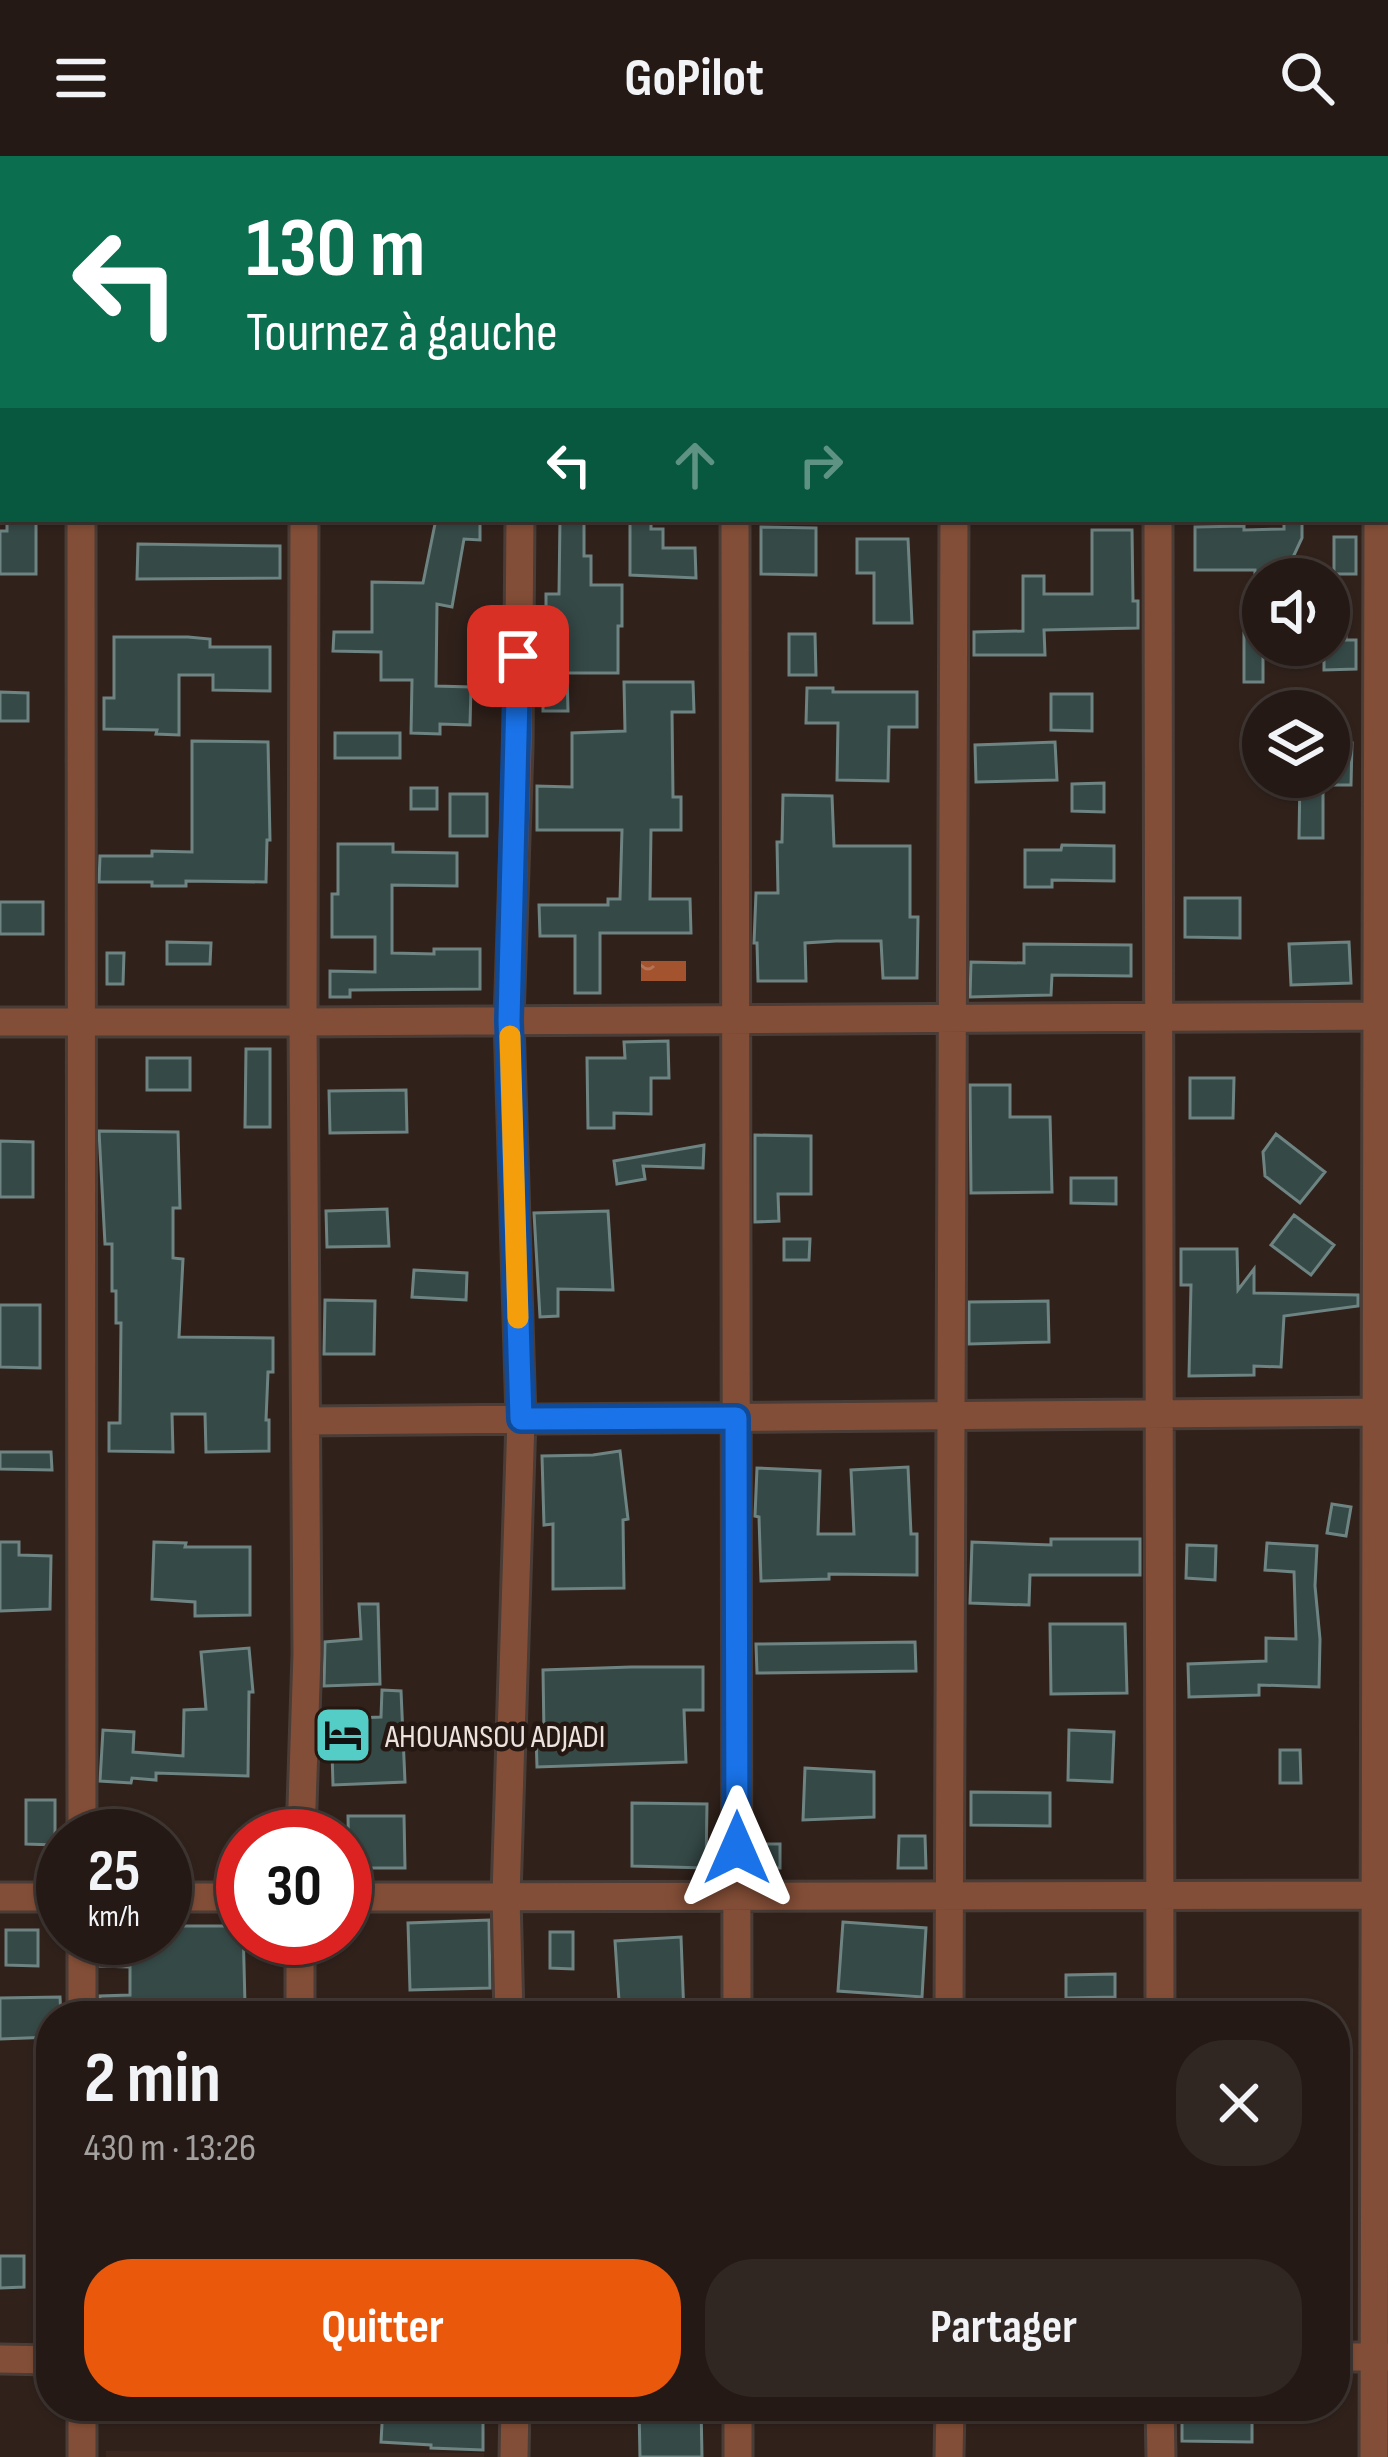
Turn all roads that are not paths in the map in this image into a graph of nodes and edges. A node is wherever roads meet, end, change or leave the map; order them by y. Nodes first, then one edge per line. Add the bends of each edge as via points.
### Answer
1 (81, 522) edge
2 (304, 522) edge
3 (520, 522) edge
4 (735, 522) edge
5 (954, 522) edge
6 (1158, 522) edge
7 (1378, 522) edge
8 (1159, 1016) junction
9 (1383, 1016) edge
10 (954, 1017) junction
11 (736, 1018) junction
12 (509, 1020) junction
13 (0, 1022) edge
14 (81, 1022) junction
15 (303, 1022) junction
16 (1382, 1412) edge
17 (1159, 1414) junction
18 (949, 1416) junction
19 (736, 1418) junction
20 (521, 1419) junction
21 (306, 1421) junction
22 (82, 1809) edge
23 (303, 1809) edge
24 (947, 1895) junction
25 (1160, 1895) junction
26 (1382, 1895) edge
27 (506, 1896) junction
28 (737, 1896) junction
29 (0, 1897) edge
30 (36, 1897) edge
31 (372, 1897) edge
32 (82, 1965) edge
33 (300, 1965) edge
34 (82, 2001) edge
35 (300, 2001) edge
36 (508, 2001) edge
37 (737, 2001) edge
38 (949, 2001) edge
39 (1160, 2001) edge
40 (1350, 2357) edge
41 (1381, 2357) edge
42 (0, 2360) edge
43 (36, 2360) edge
44 (82, 2421) edge
45 (514, 2421) edge
46 (738, 2421) edge
47 (950, 2421) edge
48 (1160, 2421) edge
49 (82, 2457) edge
50 (514, 2457) edge
51 (738, 2457) edge
52 (949, 2457) edge
53 (1161, 2457) edge
54 (1374, 2457) edge

1 - 14 street
2 - 15 street
3 - 12 street
4 - 11 street
5 - 10 street
6 - 8 street
7 - 9 street
8 - 9 street
8 - 10 street
8 - 17 street
9 - 16 street
10 - 11 street
10 - 18 street
11 - 12 street
11 - 19 street
12 - 15 street
12 - 20 street
13 - 14 street
14 - 15 street
14 - 22 street
15 - 21 street
16 - 17 street
16 - 26 street
17 - 18 street
17 - 25 street
18 - 19 street
18 - 24 street
19 - 20 street
19 - 28 street
20 - 21 street
20 - 27 street
21 - 23 street
24 - 25 street
24 - 28 street
24 - 38 street
25 - 26 street
25 - 39 street
26 - 41 street
27 - 28 street
27 - 31 street
27 - 36 street
28 - 37 street
29 - 30 street
32 - 34 street
33 - 35 street
40 - 41 street
41 - 54 street
42 - 43 street
44 - 49 street
45 - 50 street
46 - 51 street
47 - 52 street
48 - 53 street

